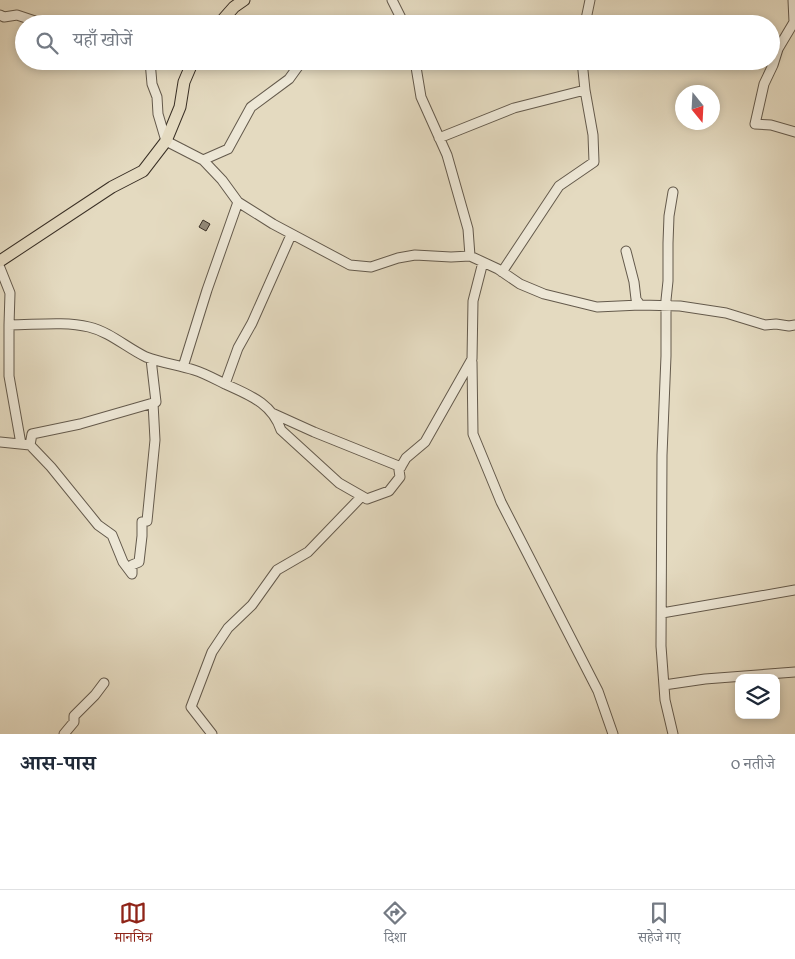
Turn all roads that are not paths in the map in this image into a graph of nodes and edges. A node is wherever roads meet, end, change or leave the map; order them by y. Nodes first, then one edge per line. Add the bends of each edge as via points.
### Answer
1 (244, 0) edge
2 (392, 0) edge
3 (590, 0) edge
4 (793, 0) edge
5 (0, 15) edge
6 (15, 15) edge
7 (227, 15) edge
8 (400, 15) edge
9 (588, 15) edge
10 (795, 19) edge
11 (780, 46) edge
12 (151, 70) edge
13 (189, 70) edge
14 (296, 70) edge
15 (417, 70) edge
16 (583, 70) edge
17 (771, 70) edge
18 (585, 90) junction
19 (795, 132) edge
20 (440, 138) junction
21 (166, 141) junction
22 (203, 160) junction
23 (674, 192) dead end
24 (238, 202) junction
25 (292, 235) junction
26 (626, 251) dead end
27 (470, 256) junction
28 (0, 261) edge
29 (483, 262) junction
30 (0, 268) edge
31 (502, 272) junction
32 (640, 305) junction
33 (666, 305) junction
34 (9, 325) junction
35 (795, 325) edge
36 (152, 359) junction
37 (472, 359) junction
38 (183, 367) junction
39 (225, 384) junction
40 (156, 402) dead end
41 (272, 412) junction
42 (0, 442) edge
43 (26, 444) junction
44 (401, 466) junction
45 (362, 496) junction
46 (795, 590) edge
47 (662, 613) junction
48 (795, 672) edge
49 (104, 683) dead end
50 (664, 685) junction
51 (64, 734) edge
52 (212, 734) edge
53 (613, 734) edge
54 (673, 734) edge

1 - 7 main road
2 - 8 street
3 - 9 street
4 - 10 street
5 - 6 street
10 - 11 street
12 - 21 street
13 - 21 main road via 180,107
14 - 22 street via 289,79 251,107 228,148
15 - 20 street via 422,97
16 - 18 street
17 - 19 street via 764,84 755,124
18 - 20 street via 514,108
18 - 31 street via 594,135 594,162 559,186
20 - 27 street via 468,229
21 - 22 street
21 - 28 main road via 144,171 112,187
22 - 24 street
23 - 33 street via 669,216
24 - 25 street
24 - 38 street
25 - 27 street via 350,265 371,267 415,255
25 - 39 street via 238,348
26 - 32 street
27 - 29 street
29 - 31 street
29 - 37 street via 473,301
30 - 34 street via 10,293
31 - 32 street via 520,284 571,301 597,307
32 - 33 street
33 - 35 street via 726,313 765,325
33 - 47 street
34 - 36 street via 88,327
34 - 43 street via 9,376
36 - 38 street
36 - 40 street
37 - 44 street via 425,442
37 - 53 street via 473,434 501,502 598,691
38 - 39 street
39 - 41 street via 255,398
41 - 44 street
41 - 45 street via 281,430 338,483
42 - 43 street
43 - 43 street via 51,467 98,525 112,535 123,562 132,574 132,565 139,562 142,522 147,521 155,440 152,403 32,434
44 - 45 street via 400,477 389,491 367,499
45 - 52 street via 308,552 277,570 212,652 191,707
46 - 47 street
47 - 50 street
48 - 50 street
49 - 51 street via 74,716 74,722
50 - 54 street

